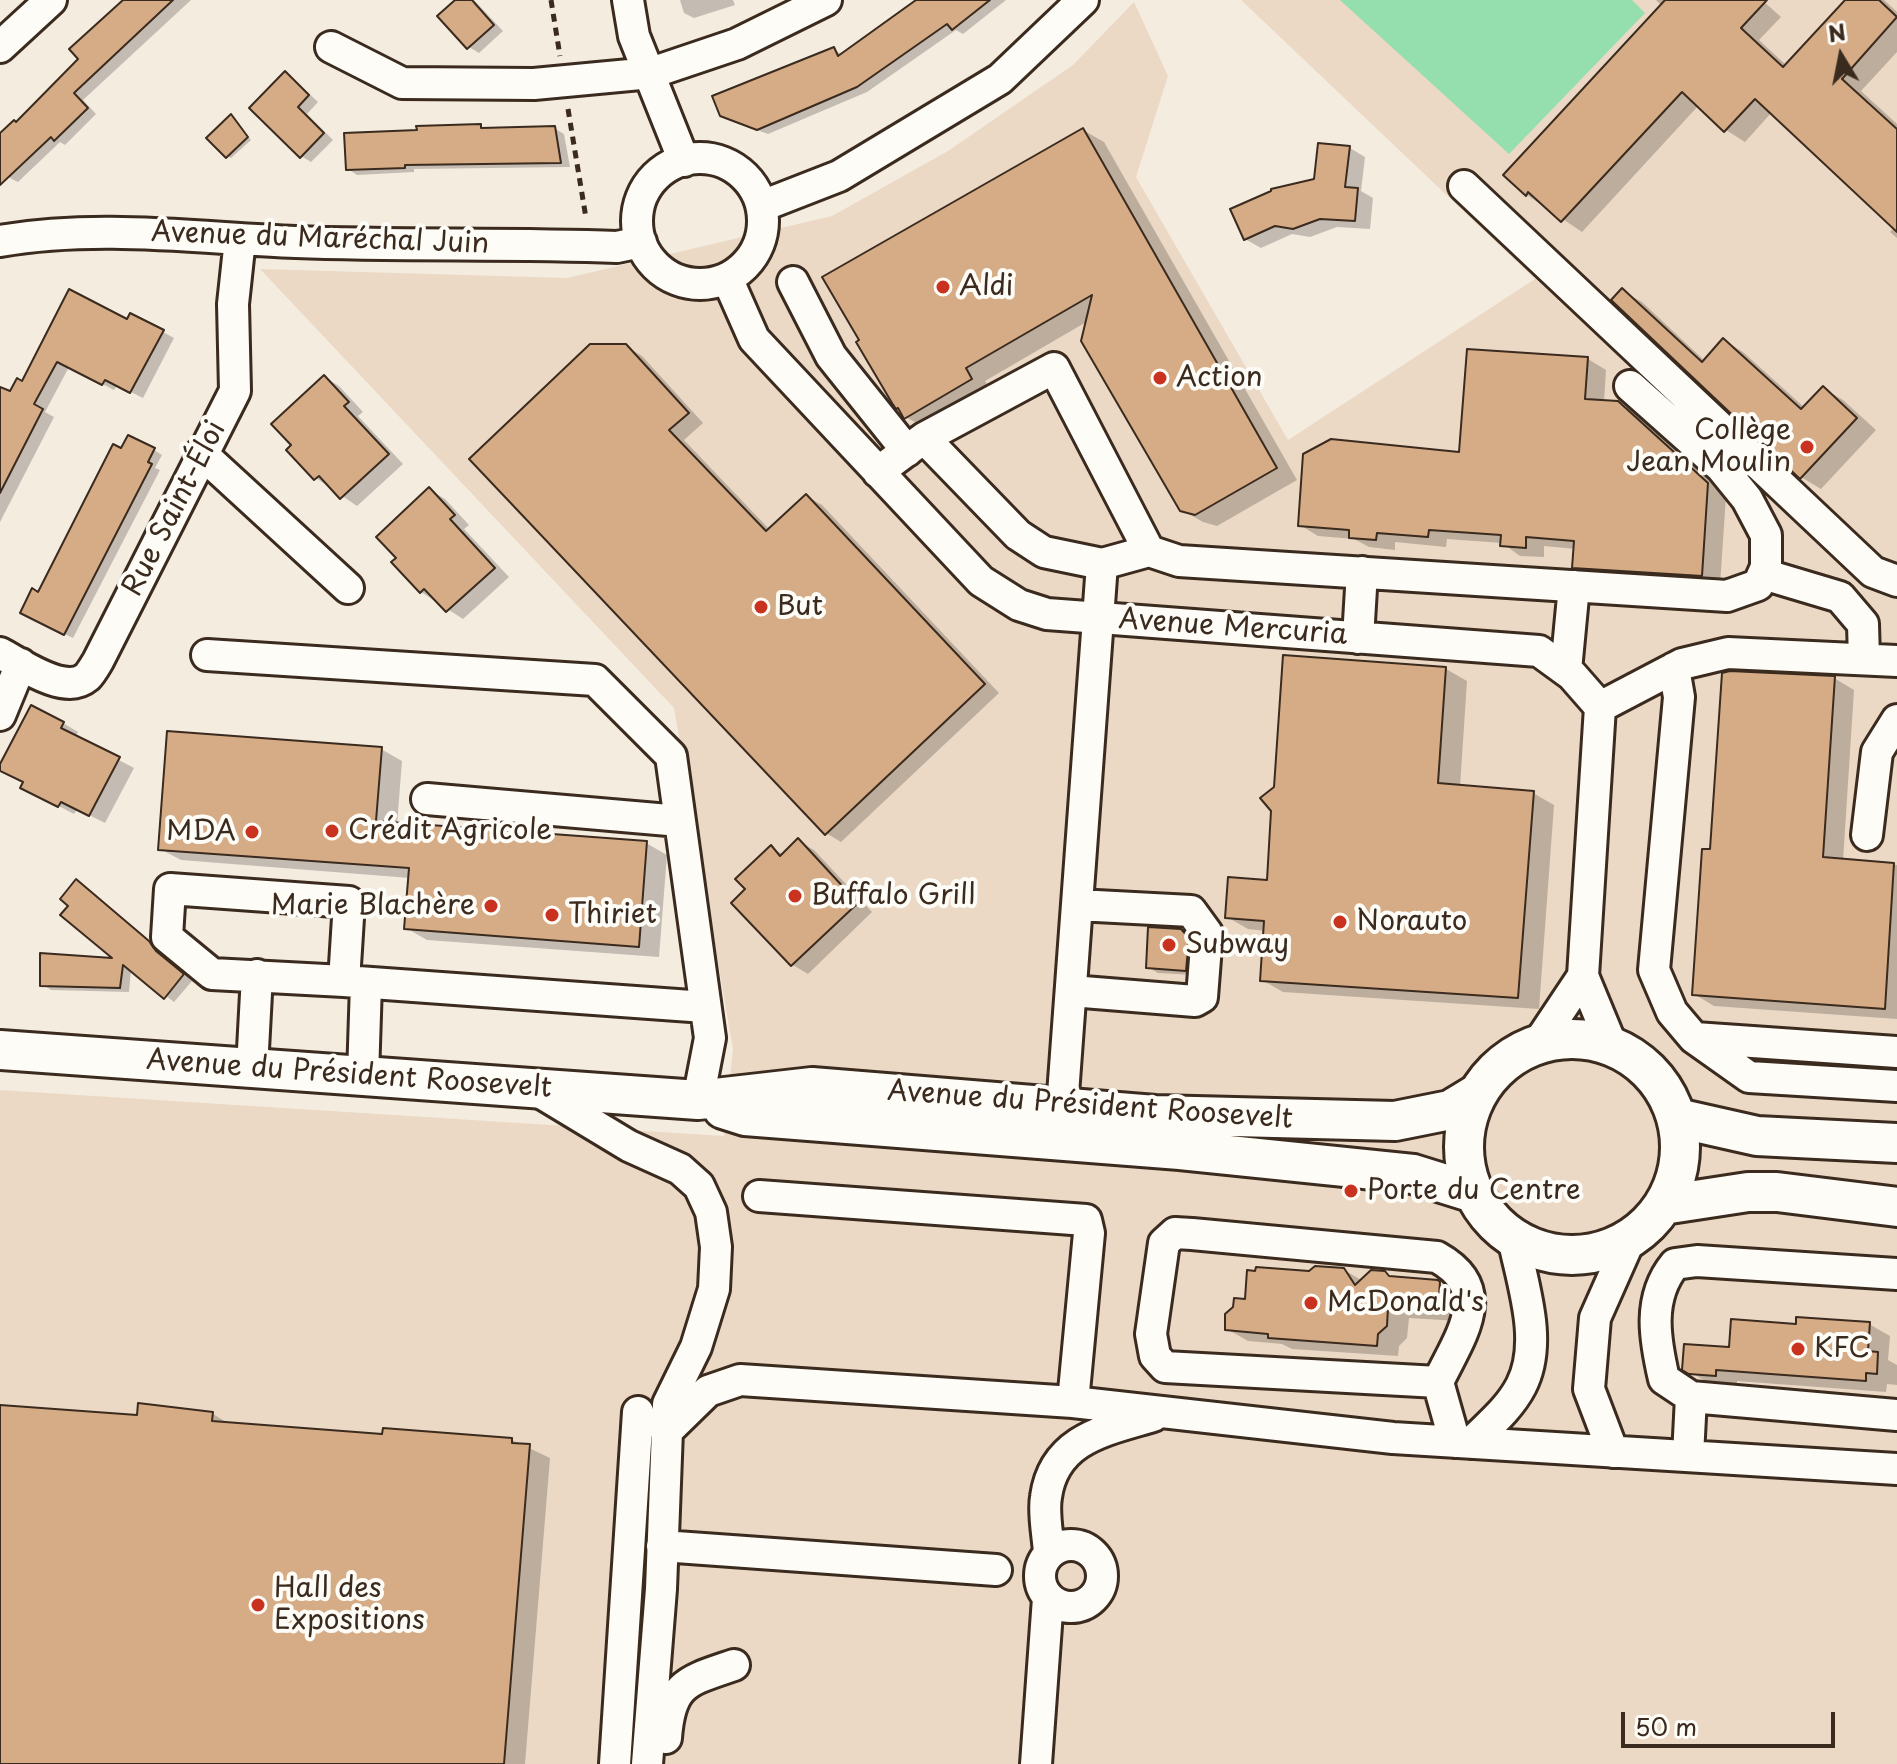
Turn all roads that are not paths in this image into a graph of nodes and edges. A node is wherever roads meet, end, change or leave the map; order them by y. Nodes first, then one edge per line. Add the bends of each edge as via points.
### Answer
1 (51, 0) edge
2 (628, 0) edge
3 (826, 0) edge
4 (1083, 0) edge
5 (0, 47) edge
6 (331, 47) dead end
7 (651, 73) junction
8 (684, 161) junction
9 (1464, 186) dead end
10 (762, 206) junction
11 (240, 239) junction
12 (0, 241) edge
13 (641, 242) junction
14 (727, 278) junction
15 (793, 282) dead end
16 (1630, 386) dead end
17 (916, 444) junction
18 (201, 453) junction
19 (878, 472) junction
20 (1149, 551) junction
21 (1102, 564) junction
22 (1362, 572) junction
23 (1763, 574) junction
24 (1897, 581) edge
25 (1574, 586) junction
26 (348, 588) dead end
27 (1099, 618) junction
28 (1358, 638) junction
29 (207, 655) dead end
30 (1887, 655) edge
31 (11, 658) edge
32 (1674, 668) junction
33 (1566, 670) junction
34 (1600, 707) junction
35 (0, 715) edge
36 (1897, 720) edge
37 (427, 799) dead end
38 (680, 821) junction
39 (1867, 835) dead end
40 (1077, 905) junction
41 (257, 975) junction
42 (1583, 976) junction
43 (355, 982) junction
44 (1071, 991) junction
45 (705, 1007) junction
46 (1694, 1038) junction
47 (1537, 1045) junction
48 (1612, 1046) junction
49 (0, 1050) edge
50 (1897, 1052) edge
51 (252, 1068) junction
52 (363, 1076) junction
53 (1897, 1086) edge
54 (531, 1087) junction
55 (1478, 1093) junction
56 (698, 1100) junction
57 (1062, 1108) junction
58 (1677, 1118) junction
59 (1897, 1143) edge
60 (1474, 1193) junction
61 (759, 1196) dead end
62 (1663, 1205) junction
63 (1897, 1207) edge
64 (1513, 1237) junction
65 (1631, 1237) junction
66 (1897, 1274) edge
67 (1438, 1382) junction
68 (1691, 1397) junction
69 (1073, 1402) junction
70 (638, 1412) dead end
71 (1162, 1413) junction
72 (1897, 1415) edge
73 (666, 1432) junction
74 (1463, 1442) junction
75 (1613, 1452) junction
76 (1688, 1456) junction
77 (1897, 1469) edge
78 (662, 1546) junction
79 (1049, 1553) junction
80 (996, 1570) dead end
81 (1048, 1598) junction
82 (734, 1665) dead end
83 (615, 1764) edge
84 (647, 1764) edge
85 (665, 1764) edge
86 (1036, 1764) edge

1 - 5 street
2 - 7 street via 634,36
3 - 7 street via 737,44
4 - 10 street via 1000,79 839,176
6 - 7 street via 402,83 534,84
7 - 8 street
8 - 10 street via 704,158 741,173
8 - 13 street via 665,169 645,192 637,222
9 - 24 street via 1873,572
10 - 14 street via 757,248 745,266
11 - 12 street, Avenue du Maréchal Juin via 71,233
11 - 13 street, Avenue du Maréchal Juin via 617,247
11 - 18 street, Rue Saint-Éloi via 233,304 235,391
13 - 14 street via 666,275 686,283
14 - 19 street, Avenue Mercuria via 754,339
15 - 17 street via 831,356
16 - 23 street via 1721,467 1747,499 1766,535
17 - 19 street
17 - 20 street via 1054,368
17 - 21 street via 1044,552
18 - 26 street
18 - 31 street, Rue Saint-Éloi via 86,678 70,684 53,681
19 - 27 street, Avenue Mercuria via 981,581 1033,610
20 - 21 street
20 - 22 street via 1179,561
21 - 27 street
22 - 25 street
22 - 28 street
23 - 25 street via 1758,585 1727,596
23 - 30 street via 1840,597
25 - 33 street
27 - 28 street, Avenue Mercuria
27 - 40 street
28 - 33 street, Avenue Mercuria via 1539,651
29 - 38 street via 595,680 671,756
30 - 32 street via 1728,653
31 - 35 street
32 - 34 street
32 - 46 street via 1679,697 1654,970 1672,1012
33 - 34 street, Avenue Mercuria
34 - 42 street
36 - 39 street via 1877,752
37 - 38 street
38 - 45 street
40 - 44 street
40 - 44 street via 1191,911 1207,933 1202,997 1195,1001
41 - 43 street
41 - 43 street via 212,974 167,937 170,889 349,902
41 - 51 street
42 - 47 street
42 - 48 street
43 - 45 street
43 - 52 street
44 - 57 street
45 - 56 street via 710,1038
46 - 50 street
46 - 53 street via 1749,1077
47 - 48 main road via 1579,1038
47 - 55 main road via 1497,1069
48 - 58 main road via 1641,1063 1663,1088
49 - 51 main road, Avenue du Président Roosevelt
51 - 52 main road, Avenue du Président Roosevelt
52 - 54 main road, Avenue du Président Roosevelt
54 - 56 main road, Avenue du Président Roosevelt
54 - 73 street via 629,1146 680,1169 699,1186 711,1212 714,1289 696,1347 668,1404
55 - 57 main road, Avenue du Président Roosevelt via 1450,1110 1395,1121
55 - 60 main road via 1464,1142
56 - 57 main road, Avenue du Président Roosevelt via 812,1087
56 - 60 main road, Avenue du Président Roosevelt via 745,1116 1413,1174
58 - 59 main road via 1757,1136
58 - 62 main road via 1679,1165
60 - 64 main road
61 - 69 street via 1086,1220
62 - 63 main road via 1777,1192
62 - 65 main road
64 - 65 main road via 1572,1255 1603,1250
64 - 74 street via 1528,1311 1528,1360 1509,1405
65 - 75 street via 1595,1318 1589,1389
66 - 68 street via 1675,1264 1657,1300 1655,1340 1664,1379
67 - 67 street via 1469,1319 1467,1283 1455,1267 1437,1257 1175,1233 1164,1243 1151,1334 1155,1356 1165,1367
67 - 74 street
68 - 72 street
68 - 76 street
69 - 71 street
69 - 73 street via 740,1380 708,1391
70 - 83 street
71 - 74 street
71 - 79 street via 1090,1434 1055,1467 1046,1497
73 - 78 street
74 - 75 street
75 - 76 street
76 - 77 street
78 - 80 street
78 - 84 street
79 - 81 street via 1039,1575
79 - 81 street via 1072,1544 1084,1547 1101,1565 1103,1577 1093,1600 1082,1606 1070,1608
81 - 86 street
82 - 85 street via 688,1681 668,1709

